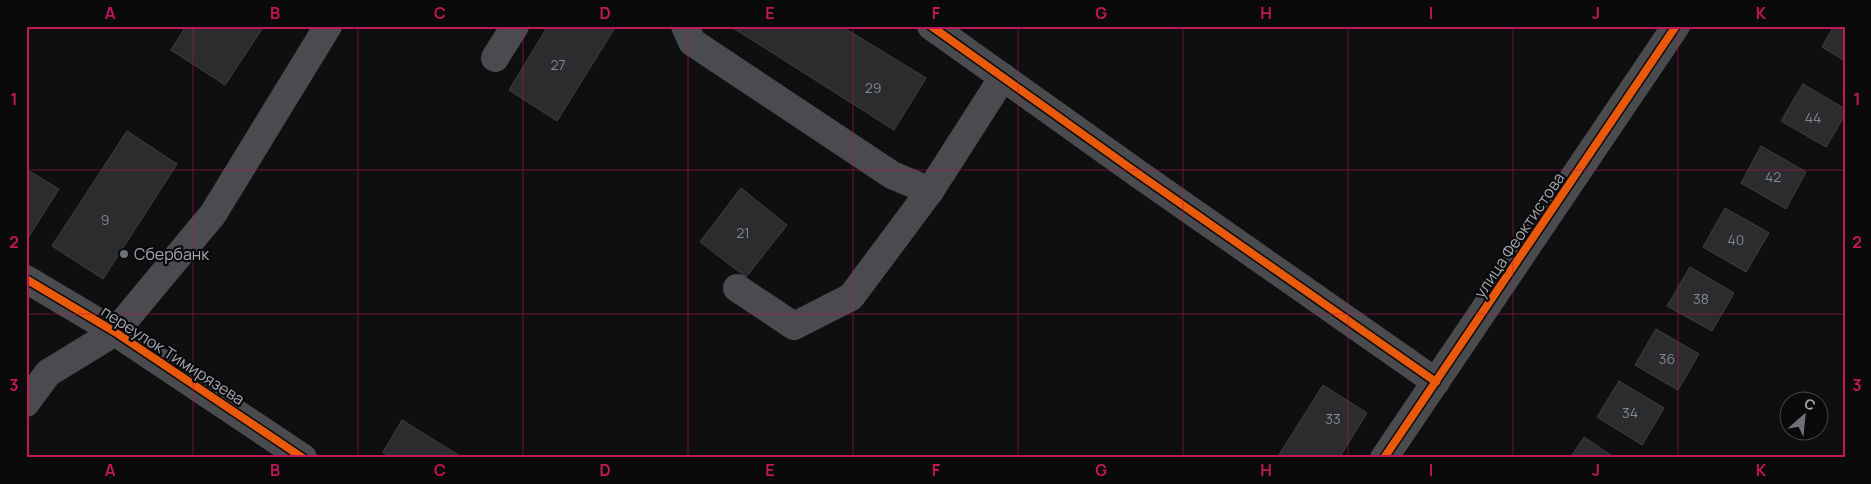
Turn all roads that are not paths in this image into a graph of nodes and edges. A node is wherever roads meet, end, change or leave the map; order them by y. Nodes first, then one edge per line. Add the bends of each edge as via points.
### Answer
1 (328, 26) edge
2 (515, 26) edge
3 (685, 26) edge
4 (930, 26) edge
5 (1676, 26) edge
6 (495, 58) dead end
7 (1003, 77) junction
8 (930, 191) junction
9 (26, 279) edge
10 (737, 288) dead end
11 (115, 332) junction
12 (1436, 382) junction
13 (26, 403) edge
14 (303, 458) edge
15 (1384, 458) edge

1 - 11 street via 212,214
2 - 6 street
3 - 8 street via 692,42 892,175
4 - 7 street
5 - 12 street, улица Феоктистова
7 - 8 street
7 - 12 street
8 - 10 street via 851,297 794,326
9 - 11 street, переулок Тимирязева
11 - 13 street via 48,372
11 - 14 street, переулок Тимирязева
12 - 15 street, улица Феоктистова

